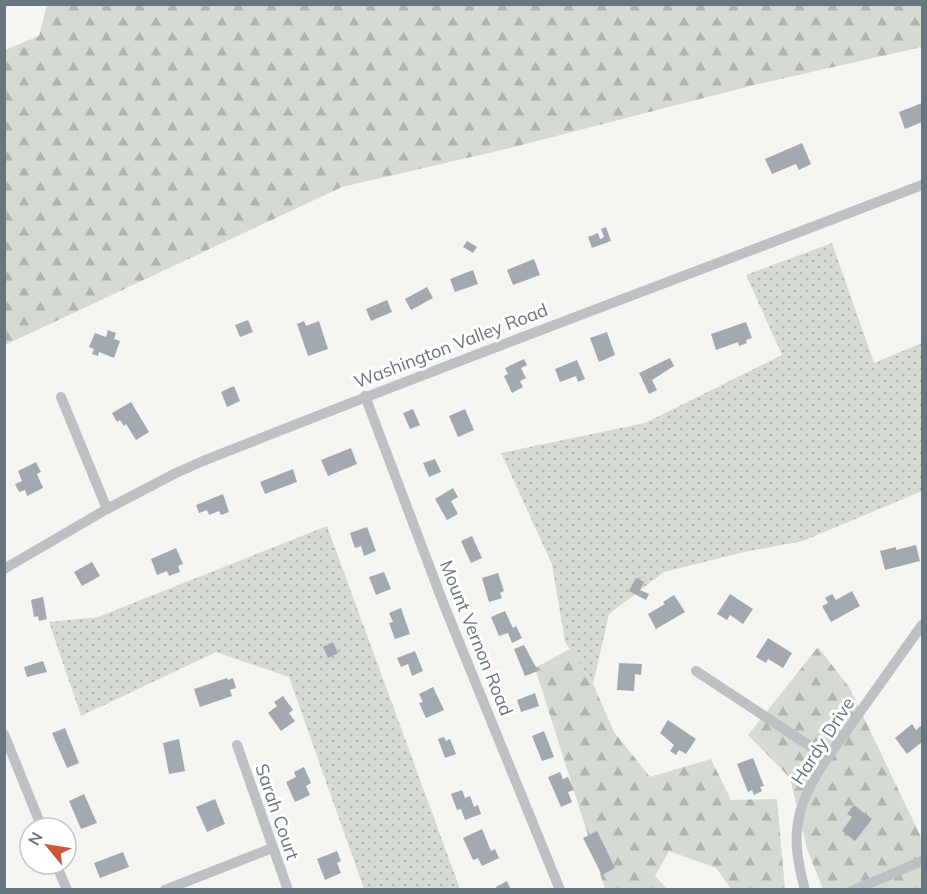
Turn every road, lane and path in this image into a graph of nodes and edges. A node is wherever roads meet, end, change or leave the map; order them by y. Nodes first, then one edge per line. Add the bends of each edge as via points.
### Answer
1 (922, 185) edge
2 (365, 396) junction
3 (61, 397) dead end
4 (107, 509) junction
5 (4, 569) edge
6 (922, 625) edge
7 (696, 671) dead end
8 (4, 734) edge
9 (237, 746) dead end
10 (828, 758) junction
11 (37, 816) edge
12 (272, 848) junction
13 (922, 861) edge
14 (61, 876) edge
15 (67, 890) edge
16 (165, 890) edge
17 (288, 890) edge
18 (560, 890) edge
19 (805, 890) edge
20 (854, 890) edge

1 - 2 street, Washington Valley Road
2 - 4 street, Washington Valley Road via 203,461
2 - 18 street, Mount Vernon Road via 444,605
3 - 4 street
4 - 5 street, Washington Valley Road
6 - 10 street, Hardy Drive
7 - 10 street
8 - 11 street
9 - 12 street, Sarah Court
10 - 19 street, Hardy Drive via 799,814 797,861
12 - 16 street
12 - 17 street, Sarah Court
13 - 20 street
14 - 15 street

